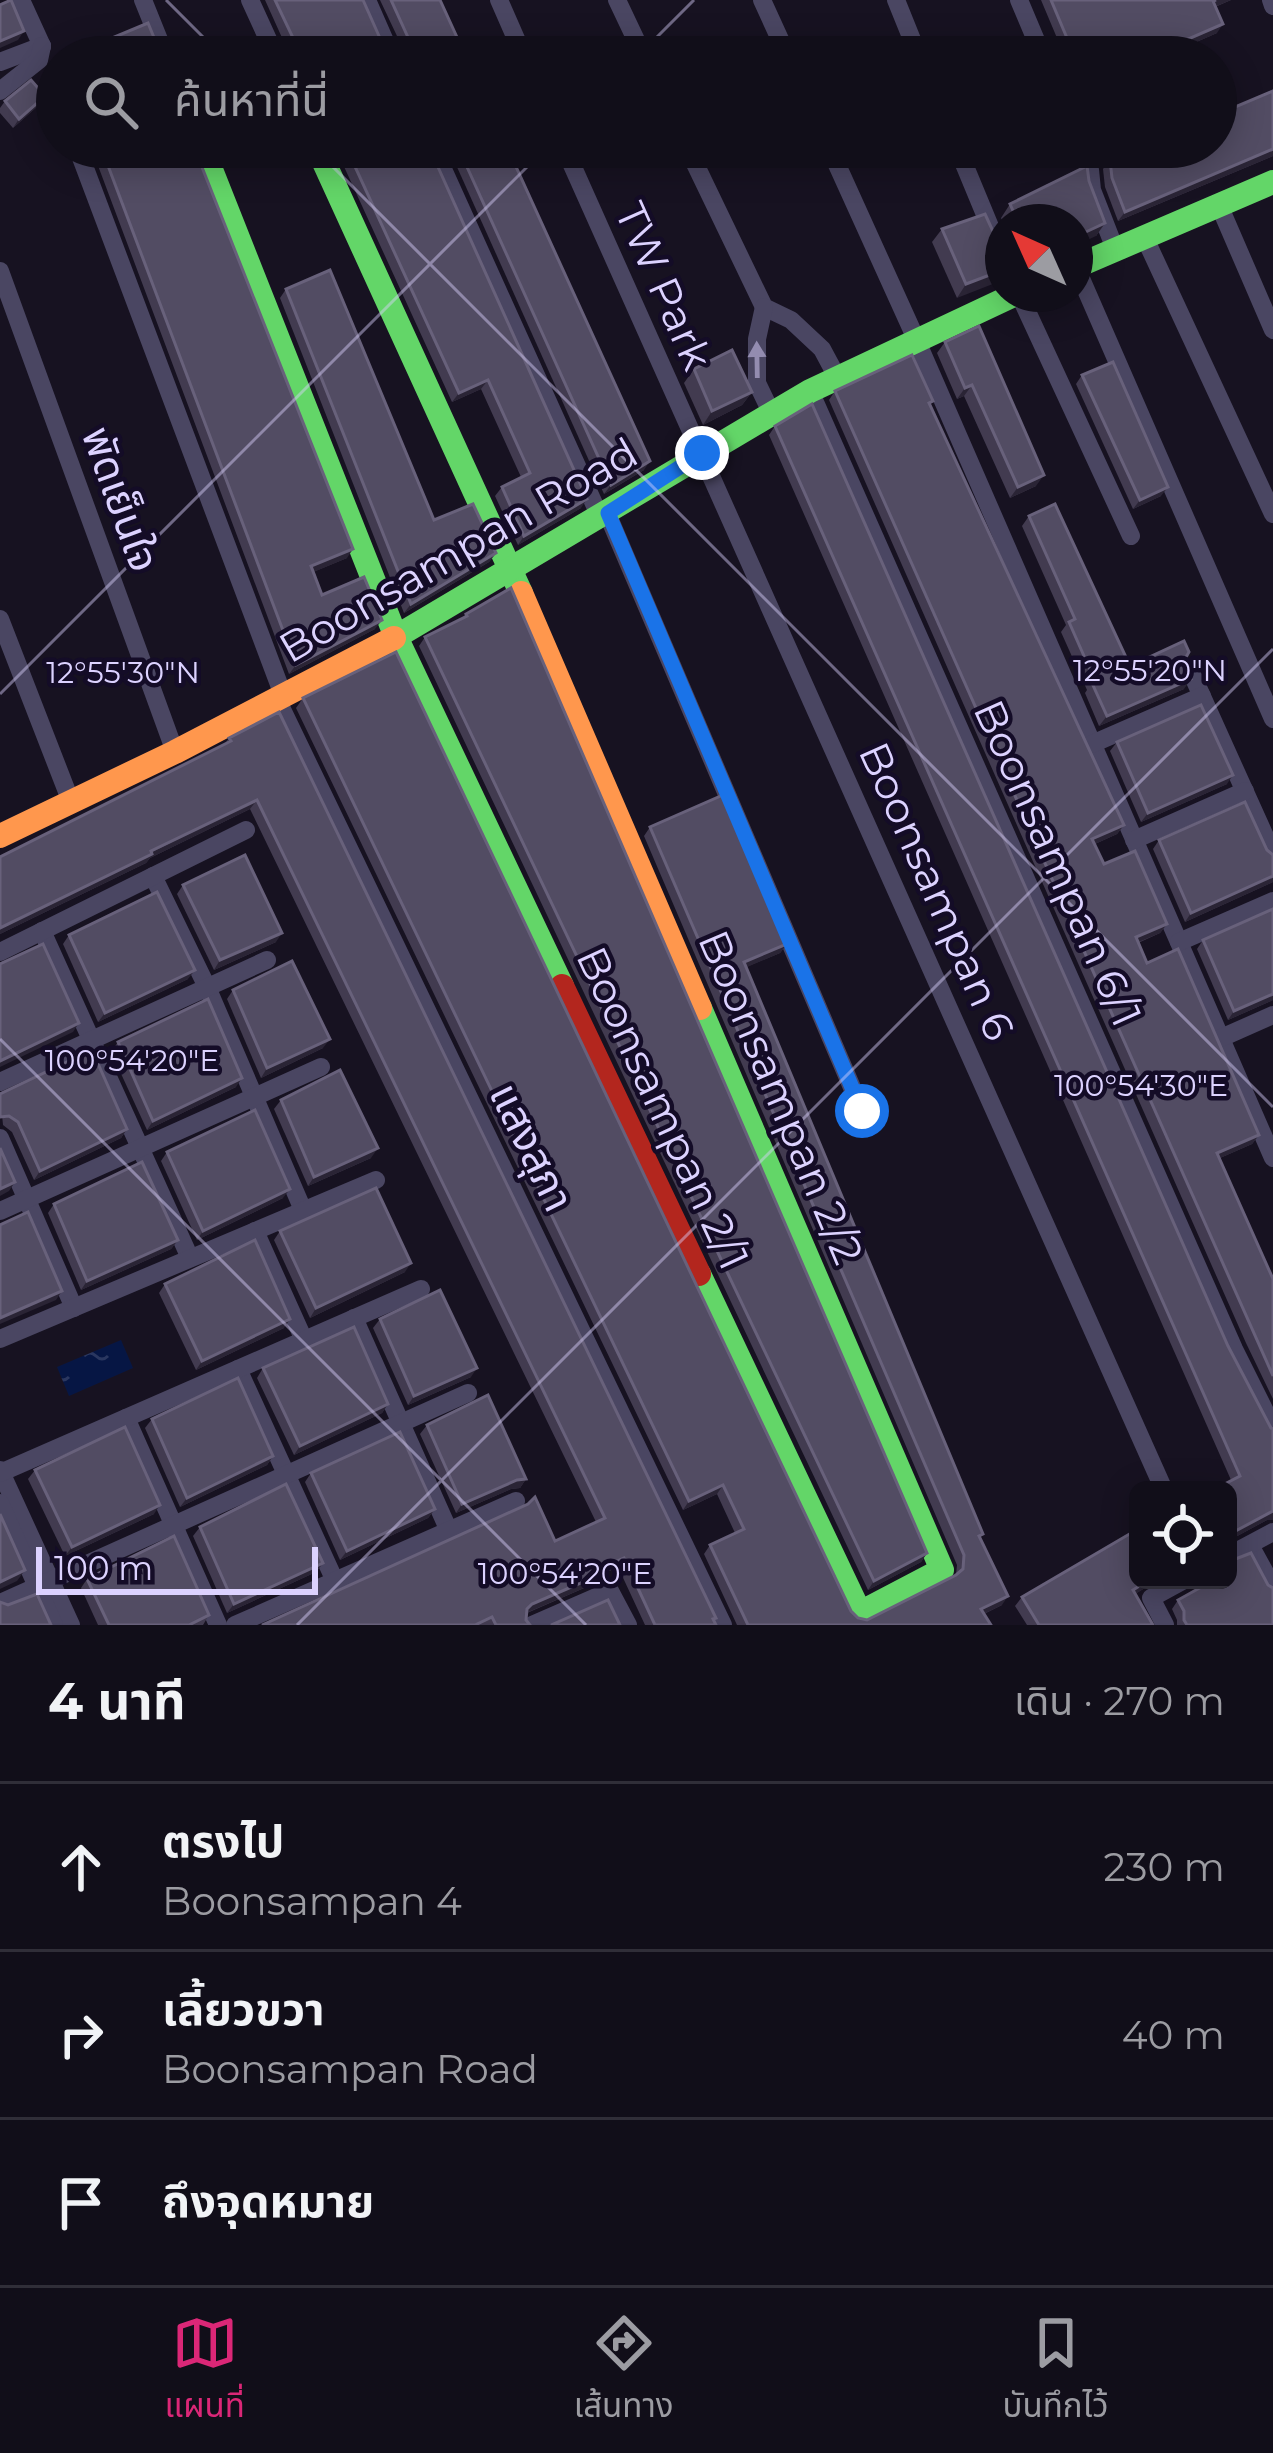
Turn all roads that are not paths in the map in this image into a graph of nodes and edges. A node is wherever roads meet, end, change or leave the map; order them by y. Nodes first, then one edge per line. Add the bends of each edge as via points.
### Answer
1 (21, 0) edge
2 (143, 0) edge
3 (250, 0) edge
4 (367, 0) edge
5 (499, 0) edge
6 (617, 0) edge
7 (762, 0) edge
8 (896, 0) edge
9 (1019, 0) edge
10 (37, 36) edge
11 (158, 36) edge
12 (266, 36) edge
13 (383, 36) edge
14 (515, 36) edge
15 (634, 36) edge
16 (778, 36) edge
17 (911, 36) edge
18 (1034, 36) edge
19 (36, 48) edge
20 (0, 62) edge
21 (36, 62) edge
22 (0, 92) edge
23 (85, 168) edge
24 (210, 168) edge
25 (327, 168) edge
26 (443, 168) edge
27 (573, 168) edge
28 (697, 168) edge
29 (839, 168) edge
30 (966, 168) edge
31 (1089, 168) edge
32 (1273, 182) edge
33 (1219, 205) junction
34 (985, 215) edge
35 (1128, 243) junction
36 (1093, 259) edge
37 (0, 271) edge
38 (1093, 306) edge
39 (764, 307) junction
40 (985, 309) edge
41 (1026, 312) edge
42 (1273, 330) edge
43 (916, 339) junction
44 (837, 377) junction
45 (809, 391) junction
46 (770, 412) junction
47 (702, 453) junction
48 (1273, 514) edge
49 (604, 515) junction
50 (1131, 536) dead end
51 (511, 570) junction
52 (0, 619) edge
53 (396, 637) junction
54 (1191, 672) edge
55 (1202, 696) junction
56 (280, 697) junction
57 (1273, 719) edge
58 (1092, 743) junction
59 (175, 752) junction
60 (1245, 791) junction
61 (71, 802) junction
62 (246, 830) dead end
63 (0, 836) edge
64 (1134, 840) junction
65 (1273, 854) edge
66 (153, 876) junction
67 (1273, 901) edge
68 (43, 931) junction
69 (1179, 942) junction
70 (0, 952) edge
71 (267, 960) dead end
72 (207, 987) junction
73 (1273, 1015) edge
74 (1221, 1038) junction
75 (93, 1039) junction
76 (321, 1067) dead end
77 (0, 1082) edge
78 (255, 1097) junction
79 (862, 1111) dead end
80 (1267, 1126) edge
81 (0, 1138) edge
82 (140, 1148) junction
83 (1273, 1158) edge
84 (376, 1180) dead end
85 (26, 1199) junction
86 (303, 1210) junction
87 (0, 1211) edge
88 (255, 1231) junction
89 (190, 1258) junction
90 (421, 1289) dead end
91 (74, 1308) junction
92 (355, 1318) junction
93 (0, 1339) edge
94 (304, 1340) junction
95 (238, 1369) junction
96 (468, 1393) dead end
97 (126, 1418) junction
98 (402, 1422) junction
99 (1273, 1427) edge
100 (0, 1472) edge
101 (287, 1474) junction
102 (1160, 1481) edge
103 (516, 1502) dead end
104 (0, 1503) edge
105 (175, 1525) junction
106 (449, 1531) junction
107 (1273, 1532) edge
108 (1250, 1545) junction
109 (1237, 1552) edge
110 (335, 1581) junction
111 (44, 1584) junction
112 (1273, 1587) edge
113 (1168, 1589) edge
114 (0, 1603) edge
115 (860, 1613) joint
116 (55, 1625) edge
117 (71, 1625) edge
118 (218, 1625) edge
119 (235, 1625) edge
120 (532, 1625) edge
121 (628, 1625) edge
122 (723, 1625) edge
123 (1166, 1625) edge

1 - 10 street
2 - 11 street
3 - 12 street
4 - 13 street
5 - 14 street
6 - 15 street
7 - 16 street
8 - 17 street
9 - 18 street
19 - 20 street
21 - 22 street
23 - 56 street, แสงสุภา
24 - 53 street, Boonsampan 2/1
25 - 51 street
26 - 49 street
27 - 47 street, TW Park
28 - 39 street
29 - 43 street
30 - 34 street
31 - 35 street
32 - 33 street
33 - 35 street
33 - 42 street
35 - 36 street
35 - 48 street
37 - 59 street, พัดเย็นใจ
38 - 57 street
39 - 44 street via 822,349
46 -> 39 street via 757,383
40 - 43 street, Boonsampan Road
41 - 50 street
43 - 44 street, Boonsampan Road
43 - 58 street
44 - 45 street, Boonsampan Road
45 - 46 street, Boonsampan Road
45 - 99 street, Boonsampan 6/1
46 - 47 street, Boonsampan Road
47 - 49 street, Boonsampan Road
47 - 102 street, Boonsampan 6
49 - 51 street, Boonsampan Road
49 - 79 street
51 - 53 street, Boonsampan Road
51 - 115 street, Boonsampan 2/2 via 942,1570
52 - 61 street
53 - 56 street, Boonsampan Road
53 - 115 street, Boonsampan 2/1
54 - 55 street
55 - 58 street
55 - 60 street
56 - 59 street, Boonsampan Road
56 - 122 street, แสงสุภา
58 - 64 street
59 - 61 street, Boonsampan Road
60 - 64 street
60 - 65 street
61 - 63 street, Boonsampan Road
62 - 66 street
64 - 69 street
66 - 68 street
66 - 72 street
67 - 69 street
68 - 70 street
68 - 75 street
69 - 74 street
71 - 72 street
72 - 75 street
72 - 78 street
73 - 74 street
74 - 80 street
75 - 77 street
75 - 82 street
76 - 78 street
78 - 82 street
78 - 86 street
80 - 83 street
81 - 85 street
82 - 85 street
82 - 89 street
84 - 86 street
85 - 87 street
85 - 91 street
86 - 88 street
88 - 89 street
88 - 94 street
89 - 91 street
90 - 92 street
91 - 93 street
92 - 94 street
92 - 98 street
94 - 95 street
95 - 97 street
95 - 101 street
96 - 98 street
97 - 100 street
97 - 105 street
98 - 101 street
98 - 106 street
100 - 111 street
101 - 105 street
101 - 110 street
103 - 106 street
104 - 111 street
105 - 111 street
105 - 118 street
106 - 110 street
107 - 108 street
108 - 109 street
108 - 112 street
110 - 119 street
111 - 114 street
111 - 116 street
111 - 117 street
113 - 123 street via 1151,1598
120 - 121 street via 610,1591

